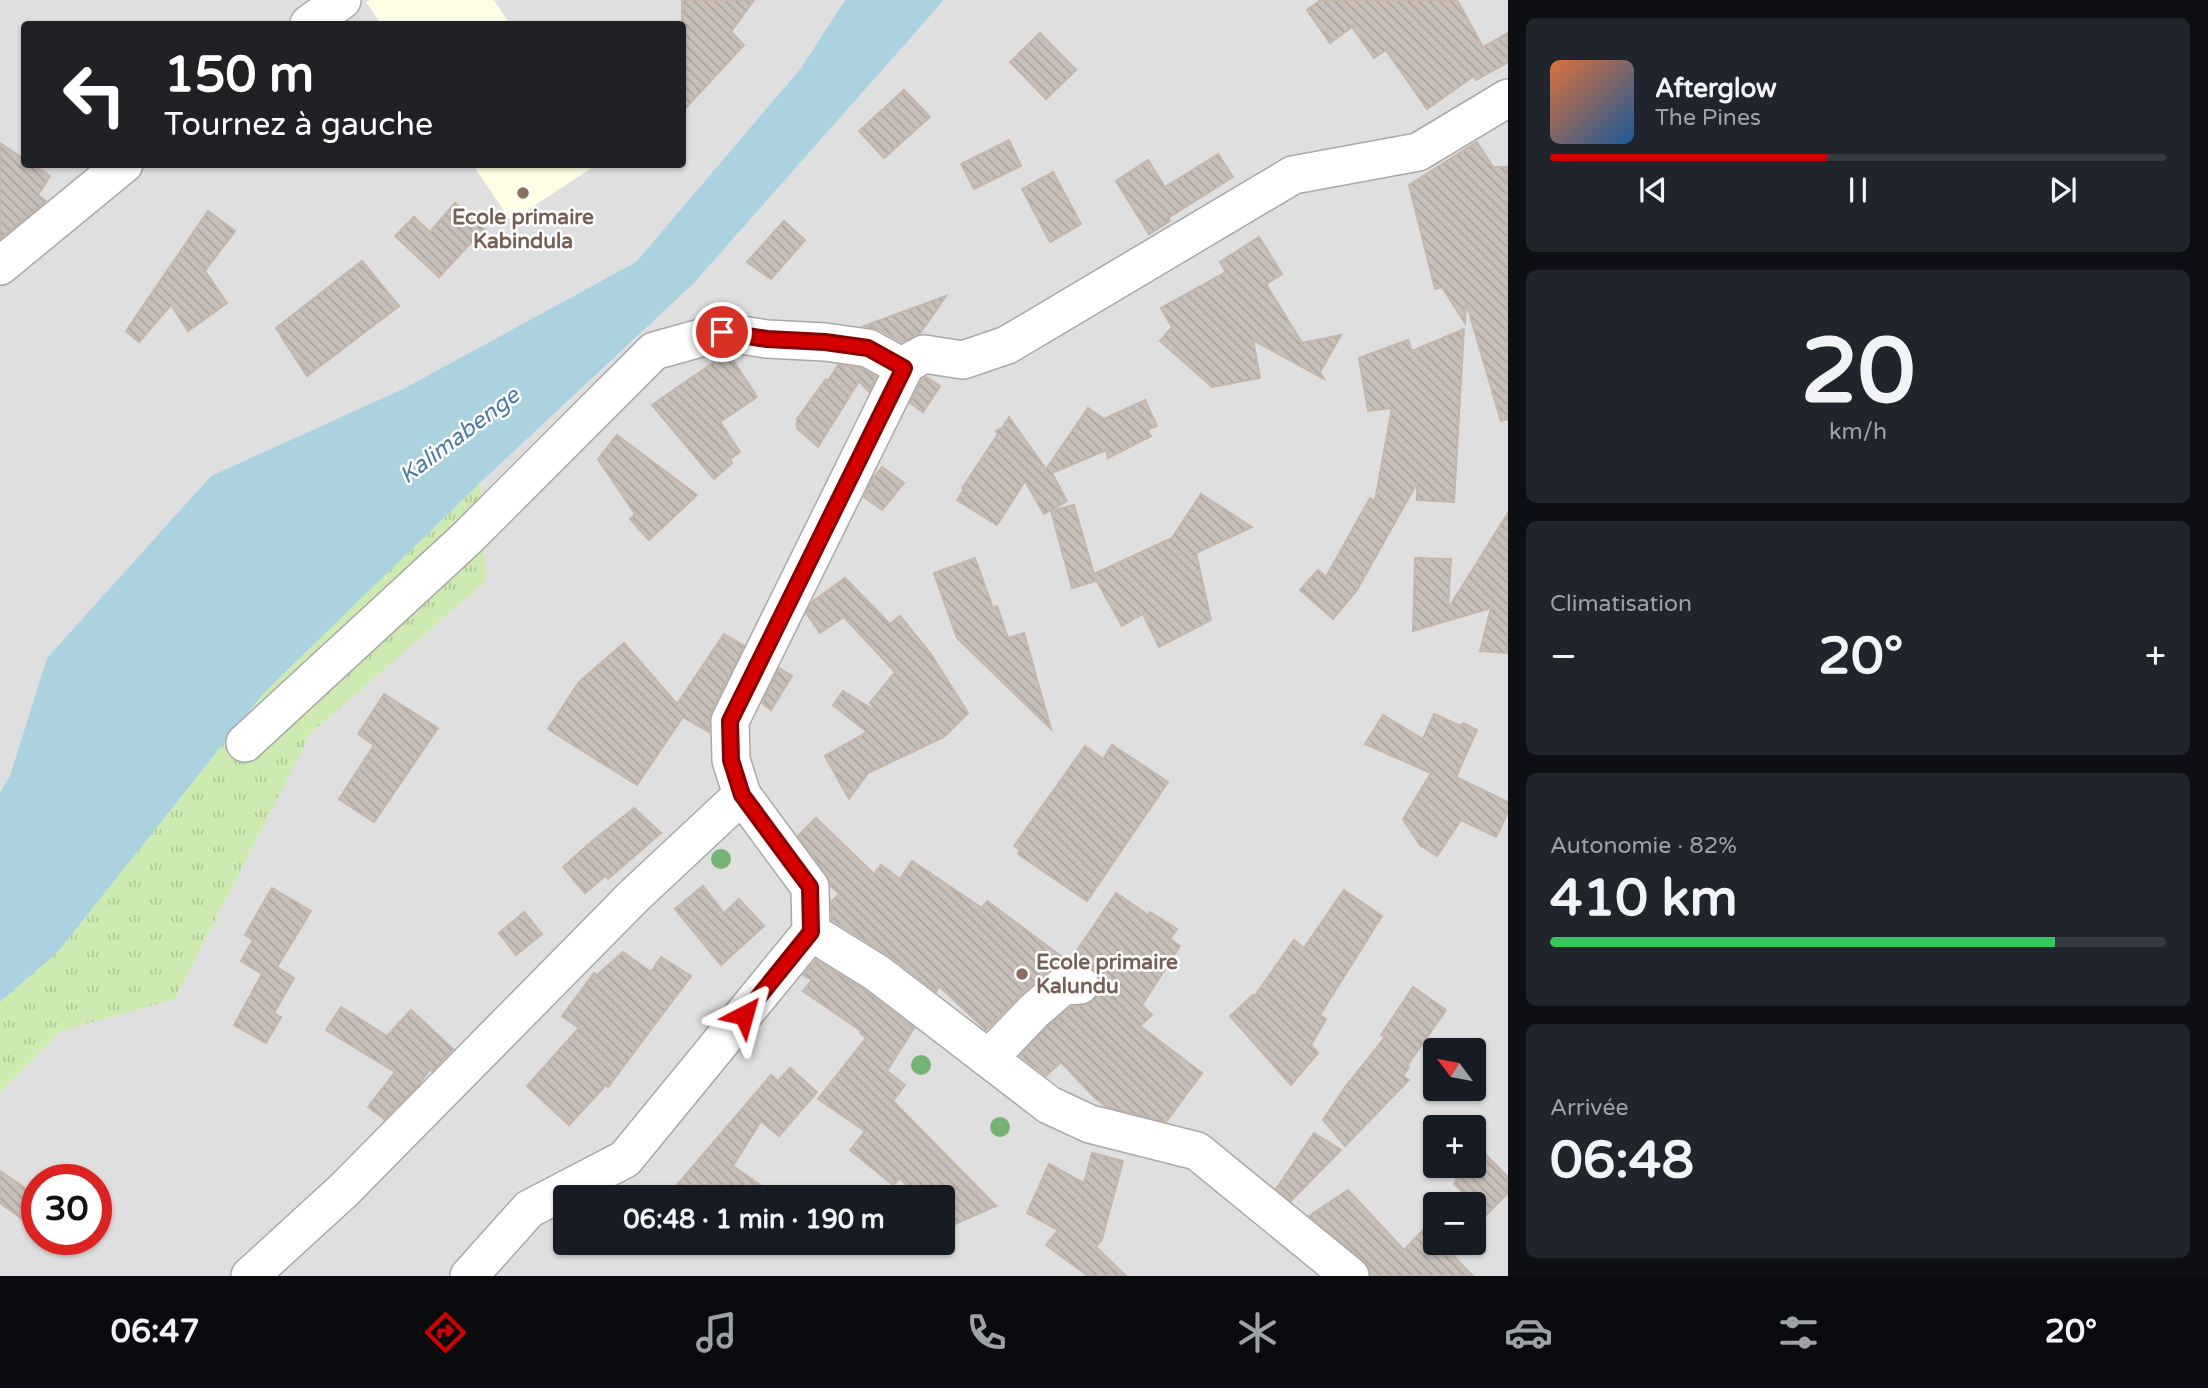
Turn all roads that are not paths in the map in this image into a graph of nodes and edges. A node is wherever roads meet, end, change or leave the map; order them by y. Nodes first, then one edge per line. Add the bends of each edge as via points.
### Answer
1 (342, 0) edge
2 (313, 21) edge
3 (1508, 98) edge
4 (119, 168) edge
5 (0, 266) edge
6 (904, 368) junction
7 (245, 743) dead end
8 (742, 795) junction
9 (811, 932) junction
10 (1080, 985) dead end
11 (989, 1058) junction
12 (250, 1276) edge
13 (469, 1276) edge
14 (1350, 1276) edge

1 - 2 street
3 - 6 street via 1418,152 1293,175 1007,345 963,360 924,354
4 - 5 street
6 - 7 street via 868,348 722,332 654,351 466,539
6 - 8 street via 730,721 731,760
8 - 9 street via 810,887
8 - 12 street via 634,896 344,1190
9 - 11 street via 877,973
9 - 13 street via 625,1159 529,1209
10 - 11 street via 1063,986
11 - 14 street via 1049,1105 1090,1124 1197,1150

